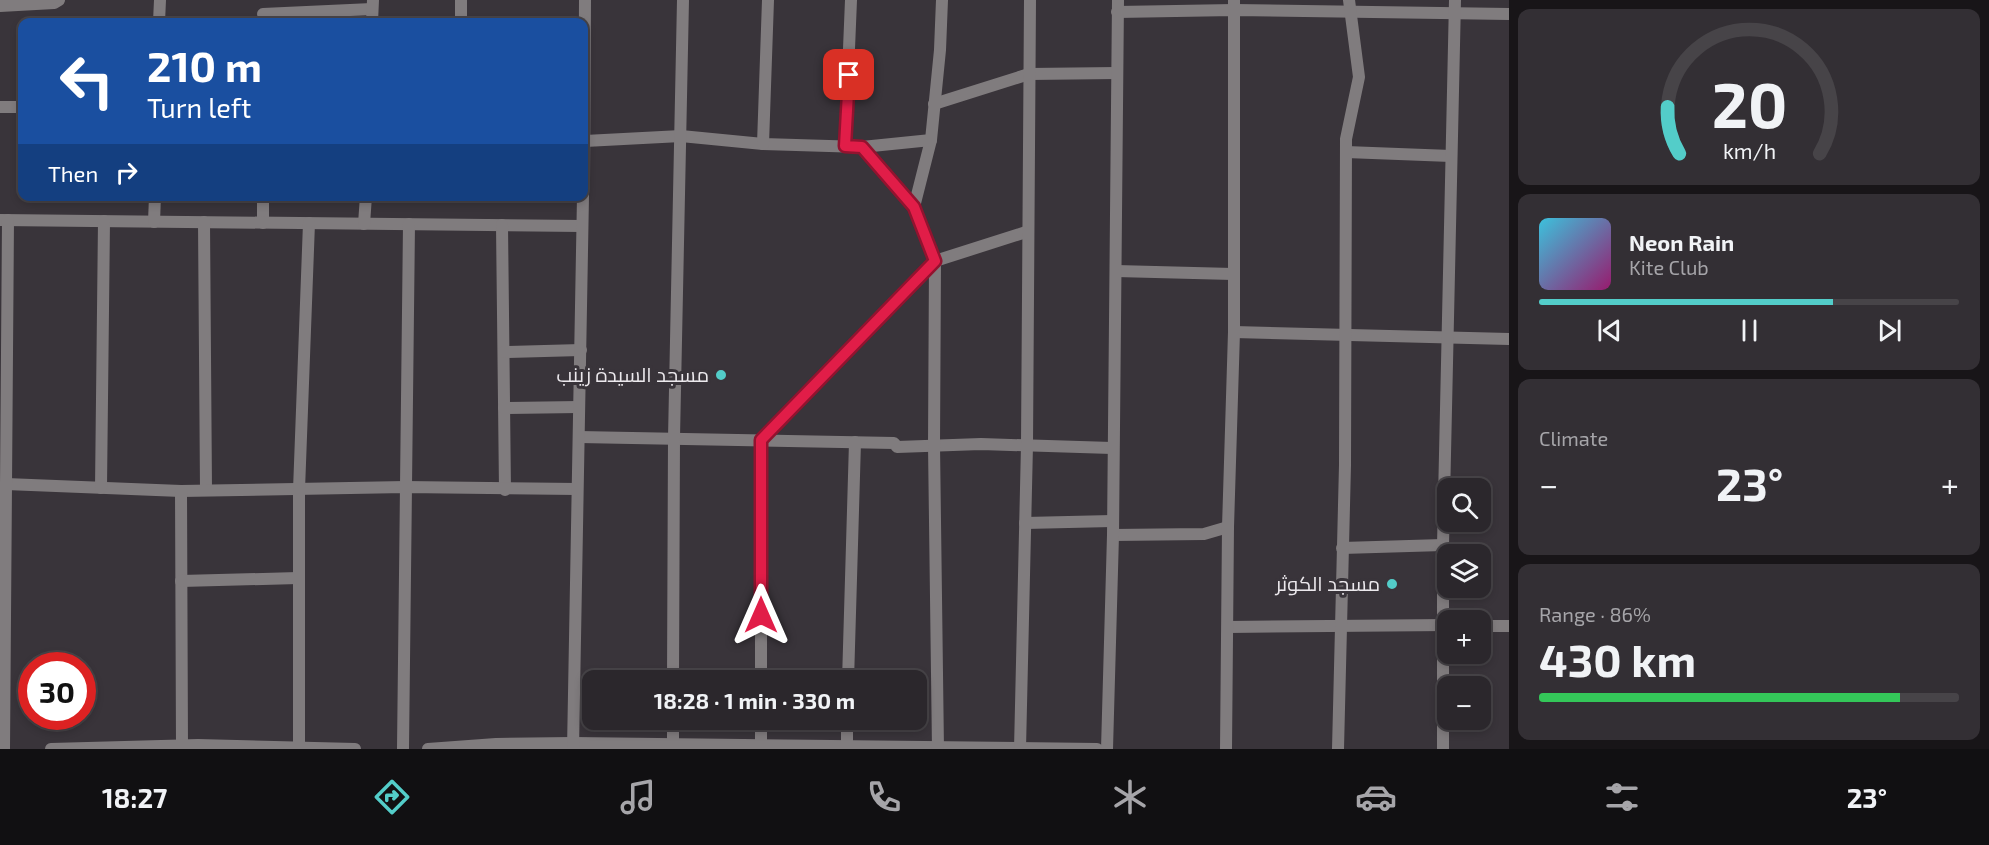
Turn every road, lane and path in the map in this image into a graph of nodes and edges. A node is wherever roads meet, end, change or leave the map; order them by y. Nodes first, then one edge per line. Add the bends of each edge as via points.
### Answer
1 (59, 0) edge
2 (160, 0) edge
3 (263, 0) edge
4 (461, 0) edge
5 (585, 0) edge
6 (682, 0) edge
7 (768, 0) edge
8 (851, 0) edge
9 (942, 0) edge
10 (1030, 0) edge
11 (1455, 0) edge
12 (372, 5) edge
13 (1234, 5) edge
14 (1349, 5) edge
15 (0, 6) edge
16 (1118, 6) edge
17 (1455, 14) junction
18 (1509, 14) edge
19 (159, 18) edge
20 (263, 18) edge
21 (460, 18) edge
22 (585, 18) edge
23 (1117, 73) junction
24 (1029, 74) junction
25 (934, 104) junction
26 (0, 106) edge
27 (18, 107) edge
28 (681, 136) junction
29 (931, 140) junction
30 (588, 141) edge
31 (763, 144) junction
32 (845, 146) junction
33 (862, 147) junction
34 (1346, 152) junction
35 (1451, 156) junction
36 (155, 201) edge
37 (263, 201) edge
38 (366, 201) edge
39 (583, 201) edge
40 (914, 207) junction
41 (4, 220) edge
42 (104, 221) junction
43 (154, 222) junction
44 (204, 222) junction
45 (263, 223) junction
46 (309, 223) junction
47 (364, 224) junction
48 (409, 224) junction
49 (502, 225) junction
50 (582, 226) junction
51 (1026, 232) junction
52 (935, 261) junction
53 (1116, 272) junction
54 (1233, 274) junction
55 (1234, 332) junction
56 (1346, 334) junction
57 (1447, 337) junction
58 (1509, 339) edge
59 (581, 350) junction
60 (504, 352) junction
61 (579, 407) junction
62 (504, 408) junction
63 (579, 437) junction
64 (674, 438) junction
65 (761, 440) junction
66 (855, 442) junction
67 (934, 445) junction
68 (1027, 445) junction
69 (1112, 448) junction
70 (6, 484) junction
71 (101, 488) junction
72 (405, 488) junction
73 (206, 489) junction
74 (578, 489) junction
75 (299, 490) junction
76 (505, 490) junction
77 (182, 491) junction
78 (1112, 521) junction
79 (3, 524) edge
80 (1024, 524) junction
81 (1228, 527) junction
82 (1113, 536) junction
83 (1443, 544) edge
84 (1437, 545) edge
85 (1342, 548) junction
86 (298, 578) junction
87 (181, 581) junction
88 (1437, 625) edge
89 (1491, 626) edge
90 (1509, 626) edge
91 (1228, 627) junction
92 (1340, 627) junction
93 (1444, 664) edge
94 (673, 670) edge
95 (761, 670) edge
96 (848, 670) edge
97 (673, 730) edge
98 (761, 730) edge
99 (847, 730) edge
100 (182, 745) junction
101 (496, 746) edge
102 (573, 746) edge
103 (199, 747) edge
104 (673, 747) edge
105 (761, 747) edge
106 (98, 748) edge
107 (299, 748) edge
108 (847, 748) edge
109 (938, 748) edge
110 (1020, 748) edge
111 (4, 749) edge
112 (51, 749) edge
113 (355, 749) edge
114 (403, 749) edge
115 (428, 749) edge
116 (1096, 749) edge
117 (1107, 749) edge
118 (1226, 749) edge
119 (1338, 749) edge
120 (1443, 749) edge

1 - 15 street
2 - 19 street
3 - 20 street
4 - 21 street
5 - 22 street
6 - 28 street
7 - 31 street
8 - 32 street
9 - 25 street
10 - 24 street
11 - 17 street
12 - 20 street
13 - 14 street
13 - 16 street
13 - 54 street
14 - 17 street
14 - 34 street via 1359,76
16 - 23 street
17 - 18 street
17 - 35 street
23 - 24 street
23 - 53 street
24 - 25 street
24 - 51 street
25 - 29 street
26 - 27 street
28 - 30 street
28 - 31 street
28 - 64 street
29 - 33 street
29 - 40 street
31 - 32 street
32 - 33 street
33 - 40 street
34 - 35 street
34 - 56 street
35 - 57 street
36 - 43 street
37 - 45 street
38 - 47 street
39 - 50 street
40 - 52 street
41 - 42 street
41 - 70 street
42 - 43 street
42 - 71 street
43 - 44 street
44 - 45 street
44 - 73 street
45 - 46 street
46 - 47 street
46 - 75 street
47 - 48 street
48 - 49 street
48 - 72 street
49 - 50 street
49 - 60 street
50 - 59 street
51 - 52 street
51 - 68 street
52 - 65 street
52 - 67 street
53 - 54 street
53 - 69 street
54 - 55 street
55 - 56 street
55 - 81 street
56 - 57 street
56 - 85 street
57 - 58 street
57 - 83 street
59 - 60 street
59 - 61 street
60 - 62 street
61 - 62 street
61 - 63 street
62 - 76 street
63 - 64 street
63 - 74 street
64 - 65 street
64 - 94 street
65 - 66 street
65 - 95 street
66 - 67 street via 894,443 897,447
66 - 96 street
67 - 68 street
67 - 109 street
68 - 69 street
68 - 80 street
69 - 78 street
70 - 71 street
70 - 79 street
71 - 77 street
72 - 75 street
72 - 76 street
72 - 114 street
73 - 75 street
73 - 77 street
74 - 76 street
74 - 102 street
75 - 86 street
77 - 87 street
78 - 80 street
78 - 82 street
79 - 111 street
80 - 110 street
81 - 82 street via 1204,534
81 - 91 street
82 - 117 street
84 - 85 street
85 - 92 street
86 - 87 street
86 - 107 street
87 - 100 street
88 - 92 street
89 - 90 street
91 - 92 street
91 - 118 street
92 - 119 street
93 - 120 street
97 - 104 street
98 - 105 street
99 - 108 street
100 - 103 street
100 - 106 street
101 - 102 street
101 - 115 street
102 - 104 street
103 - 107 street
104 - 105 street
105 - 108 street
106 - 112 street
107 - 113 street
108 - 109 street
109 - 110 street
110 - 116 street

